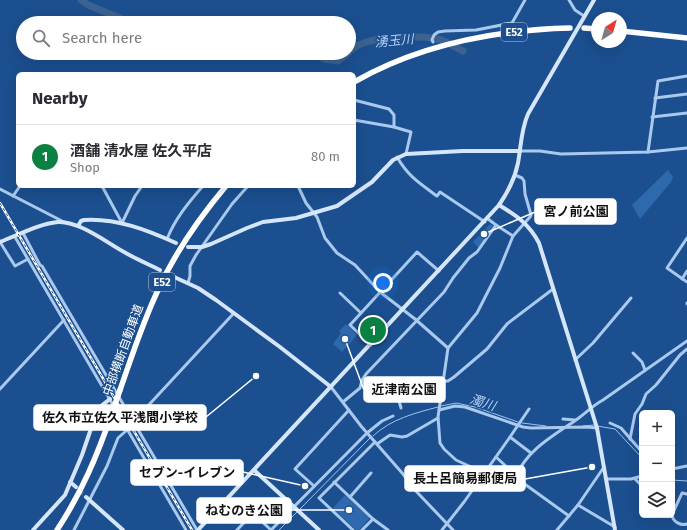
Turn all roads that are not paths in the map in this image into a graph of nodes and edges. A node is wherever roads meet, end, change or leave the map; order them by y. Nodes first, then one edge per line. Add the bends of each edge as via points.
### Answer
1 (525, 0) edge
2 (569, 0) edge
3 (594, 0) edge
4 (584, 16) junction
5 (570, 28) dead end
6 (584, 28) dead end
7 (591, 29) edge
8 (627, 32) edge
9 (687, 38) edge
10 (433, 39) dead end
11 (687, 76) edge
12 (356, 81) edge
13 (687, 94) edge
14 (655, 98) junction
15 (356, 100) edge
16 (687, 113) edge
17 (652, 117) junction
18 (356, 120) edge
19 (394, 127) junction
20 (687, 148) edge
21 (520, 151) junction
22 (648, 152) junction
23 (406, 154) junction
24 (397, 157) junction
25 (515, 175) junction
26 (19, 188) edge
27 (103, 188) edge
28 (141, 188) edge
29 (201, 188) edge
30 (224, 188) edge
31 (246, 188) edge
32 (299, 188) edge
33 (0, 189) edge
34 (13, 196) junction
35 (499, 205) junction
36 (314, 213) junction
37 (486, 220) junction
38 (65, 222) junction
39 (122, 223) junction
40 (525, 223) junction
41 (496, 225) junction
42 (78, 226) junction
43 (23, 233) junction
44 (15, 236) junction
45 (513, 236) junction
46 (687, 238) edge
47 (167, 239) junction
48 (0, 242) edge
49 (176, 243) dead end
50 (188, 247) dead end
51 (202, 247) junction
52 (28, 259) junction
53 (160, 270) dead end
54 (439, 271) junction
55 (687, 271) edge
56 (172, 276) dead end
57 (682, 279) junction
58 (687, 282) edge
59 (188, 283) junction
60 (553, 289) junction
61 (380, 292) junction
62 (340, 293) dead end
63 (631, 298) dead end
64 (403, 310) junction
65 (234, 313) junction
66 (361, 313) junction
67 (64, 320) junction
68 (417, 321) junction
69 (687, 341) edge
70 (371, 345) junction
71 (448, 348) junction
72 (687, 349) edge
73 (633, 353) dead end
74 (575, 360) junction
75 (645, 370) junction
76 (444, 381) junction
77 (443, 385) junction
78 (331, 387) junction
79 (0, 389) edge
80 (110, 400) junction
81 (344, 402) junction
82 (590, 407) junction
83 (401, 408) dead end
84 (439, 409) junction
85 (529, 409) dead end
86 (349, 410) junction
87 (392, 416) dead end
88 (438, 418) junction
89 (563, 419) dead end
90 (574, 421) junction
91 (133, 422) junction
92 (610, 423) dead end
93 (518, 424) junction
94 (596, 425) junction
95 (565, 427) junction
96 (127, 430) junction
97 (368, 433) junction
98 (510, 437) junction
99 (630, 439) junction
100 (375, 442) junction
101 (639, 449) edge
102 (531, 453) junction
103 (496, 457) junction
104 (687, 466) edge
105 (604, 467) junction
106 (675, 468) edge
107 (254, 470) junction
108 (371, 473) dead end
109 (484, 473) junction
110 (516, 476) junction
111 (639, 477) edge
112 (607, 479) junction
113 (635, 479) junction
114 (70, 482) junction
115 (334, 482) junction
116 (639, 483) edge
117 (314, 486) junction
118 (76, 488) tunnel mouth
119 (687, 494) edge
120 (350, 497) junction
121 (88, 498) junction
122 (578, 505) junction
123 (295, 508) junction
124 (675, 508) edge
125 (569, 516) junction
126 (672, 518) edge
127 (373, 519) junction
128 (447, 524) junction
129 (687, 524) edge
130 (615, 528) edge
131 (33, 530) edge
132 (57, 530) edge
133 (74, 530) edge
134 (123, 530) edge
135 (186, 530) edge
136 (198, 530) edge
137 (237, 530) edge
138 (271, 530) edge
139 (319, 530) edge
140 (354, 530) edge
141 (362, 530) edge
142 (388, 530) edge
143 (442, 530) edge
144 (452, 530) edge
145 (557, 530) edge

1 - 10 street via 512,23 476,30 438,32
2 - 4 street
3 - 4 street
4 - 21 street via 528,114
5 - 12 highway, E52 via 524,30 459,41 400,60
6 - 7 highway
8 - 9 highway
11 - 14 street via 658,80
13 - 14 street
14 - 17 street
15 - 19 street via 389,108 394,115
16 - 17 street
17 - 22 street
18 - 19 street
19 - 23 street via 411,132
20 - 22 street
21 - 22 street via 561,154
21 - 23 street
21 - 25 street
23 - 24 street
24 - 36 street via 372,182 348,200
24 - 37 street via 410,176 437,196 440,192
25 - 35 street
25 - 40 street via 524,181 531,215
26 - 34 street
27 - 39 street
28 - 39 street
29 - 47 street via 181,213
30 - 132 highway, 中部横断自動車道 / E52, bridge via 199,220 168,270 142,328 94,464
31 - 51 street
32 - 36 street
33 - 34 street
34 - 38 street
35 - 37 street
35 - 40 street
36 - 51 street via 256,224
36 - 61 street via 325,238 335,251 355,265
37 - 41 street
37 - 54 street
38 - 42 street
38 - 43 street via 49,224
39 - 42 street via 89,220 81,221
39 - 47 street
40 - 45 street
40 - 60 street via 539,243
41 - 45 street
41 - 68 street via 478,252 469,258 444,292
42 - 53 street
43 - 44 street
43 - 91 street
44 - 48 street
44 - 52 street
45 - 71 street via 477,312
46 - 57 street via 667,268
47 - 49 street
48 - 52 street via 15,266
50 - 51 street
51 - 59 street via 191,263
52 - 67 street
54 - 61 street via 417,252
54 - 64 street
55 - 57 street
56 - 59 street
57 - 58 street
59 - 65 street
60 - 74 street
60 - 76 street via 507,324 487,349 454,378
61 - 64 street
61 - 66 street
62 - 66 street
63 - 74 street
64 - 68 street
64 - 70 street
65 - 78 street
65 - 91 street
66 - 70 street via 350,325
67 - 79 street
67 - 80 street
68 - 71 street
68 - 81 street via 366,374 360,388
69 - 75 street
70 - 78 street
71 - 76 street
72 - 99 street via 646,394 635,414
73 - 75 street via 642,362
74 - 82 street
75 - 82 street
76 - 77 street
77 - 83 street via 394,384
77 - 84 street
78 - 81 street
78 - 107 street
80 - 96 street
80 - 114 street via 101,406 95,417
81 - 86 street
82 - 90 street
82 - 94 street
84 - 88 street
84 - 93 street via 465,407
85 - 93 street
86 - 97 street
86 - 117 street via 295,469
87 - 97 street
88 - 100 street via 410,435 390,435
88 - 109 street via 440,443 444,449 456,460
89 - 90 street
90 - 95 street
91 - 136 street
92 - 99 street via 621,428
93 - 95 street via 531,428
93 - 98 street
94 - 95 street
94 - 105 street
95 - 102 street
96 - 121 street via 118,438 107,466
96 - 135 street
97 - 100 street
97 - 117 street
98 - 102 street
98 - 103 street
99 - 101 street
100 - 115 street
100 - 128 street
102 - 110 street
103 - 109 street
103 - 110 street
104 - 106 street
105 - 112 street
105 - 122 street
107 - 123 street
107 - 136 street
108 - 120 street
109 - 128 street
110 - 125 street
111 - 113 street
112 - 113 street
112 - 130 street
113 - 116 street
114 - 118 street
114 - 131 street via 63,498
115 - 120 street
115 - 140 street via 319,498
117 - 123 street
119 - 124 street via 682,493
120 - 127 street
121 - 133 street
121 - 134 street
122 - 125 street
122 - 130 street
123 - 138 street
123 - 139 street
125 - 145 street
126 - 129 street via 682,525
127 - 141 street
127 - 142 street
128 - 143 street
128 - 144 street
137 - 138 street via 253,513

